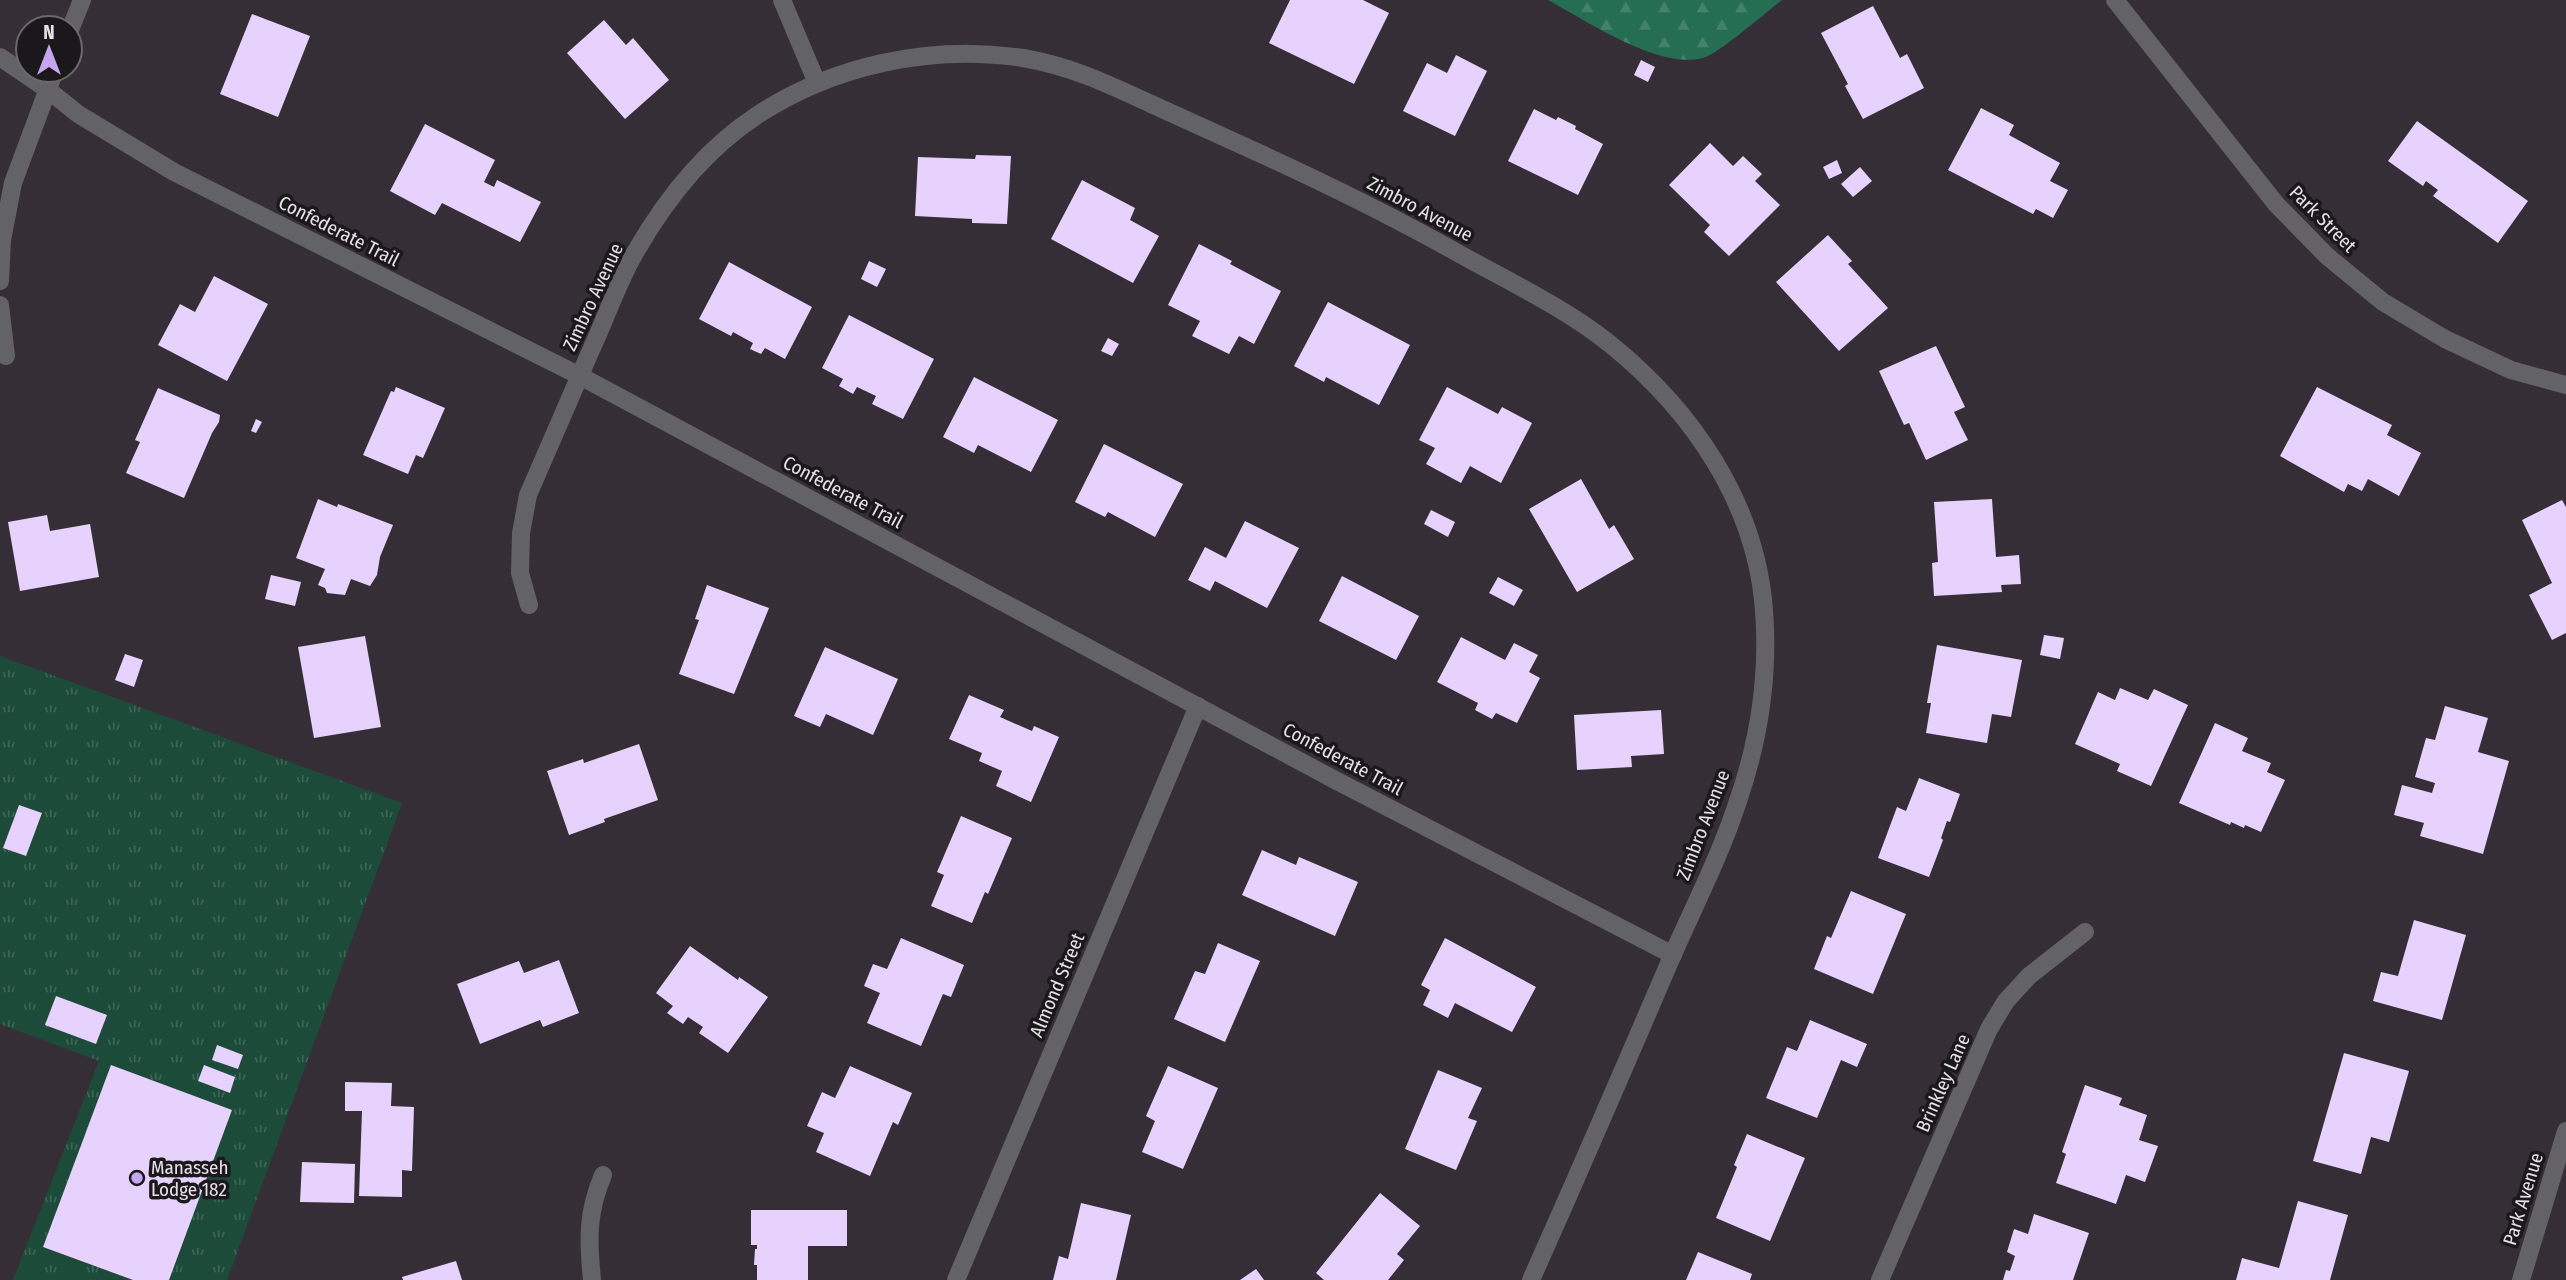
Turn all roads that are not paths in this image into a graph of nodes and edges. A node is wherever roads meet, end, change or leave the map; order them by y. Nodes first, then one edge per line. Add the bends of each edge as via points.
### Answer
1 (782, 0) edge
2 (2115, 0) edge
3 (0, 57) edge
4 (817, 83) junction
5 (49, 84) edge
6 (47, 89) junction
7 (0, 281) edge
8 (0, 305) edge
9 (6, 356) dead end
10 (580, 376) junction
11 (2566, 385) edge
12 (529, 605) dead end
13 (1198, 706) junction
14 (2085, 932) dead end
15 (1672, 955) junction
16 (2566, 1131) edge
17 (603, 1175) dead end
18 (592, 1280) edge
19 (956, 1280) edge
20 (1531, 1280) edge
21 (1880, 1280) edge
22 (2521, 1280) edge

1 - 4 street
2 - 11 street, Park Street via 2276,204 2326,256 2383,302 2445,340 2511,370
3 - 6 street, Confederate Trail
4 - 10 street, Zimbro Avenue via 760,114 722,142 674,195 634,254
4 - 15 street, Zimbro Avenue via 902,59 961,54 1020,58 1078,70 1336,188 1446,246 1563,312 1654,383 1693,427 1724,476 1760,575 1764,612 1765,678 1755,742 1737,805
5 - 6 street
6 - 7 street via 13,183
6 - 10 street, Confederate Trail via 78,114 174,172
8 - 9 street
10 - 12 street, Zimbro Avenue via 528,495 520,573
10 - 13 street, Confederate Trail
13 - 15 street, Confederate Trail
13 - 19 street, Almond Street
14 - 21 street, Brinkley Lane via 2029,976 1989,1029
15 - 20 street, Zimbro Avenue
16 - 22 street, Park Avenue
17 - 18 street via 593,1200 588,1236

